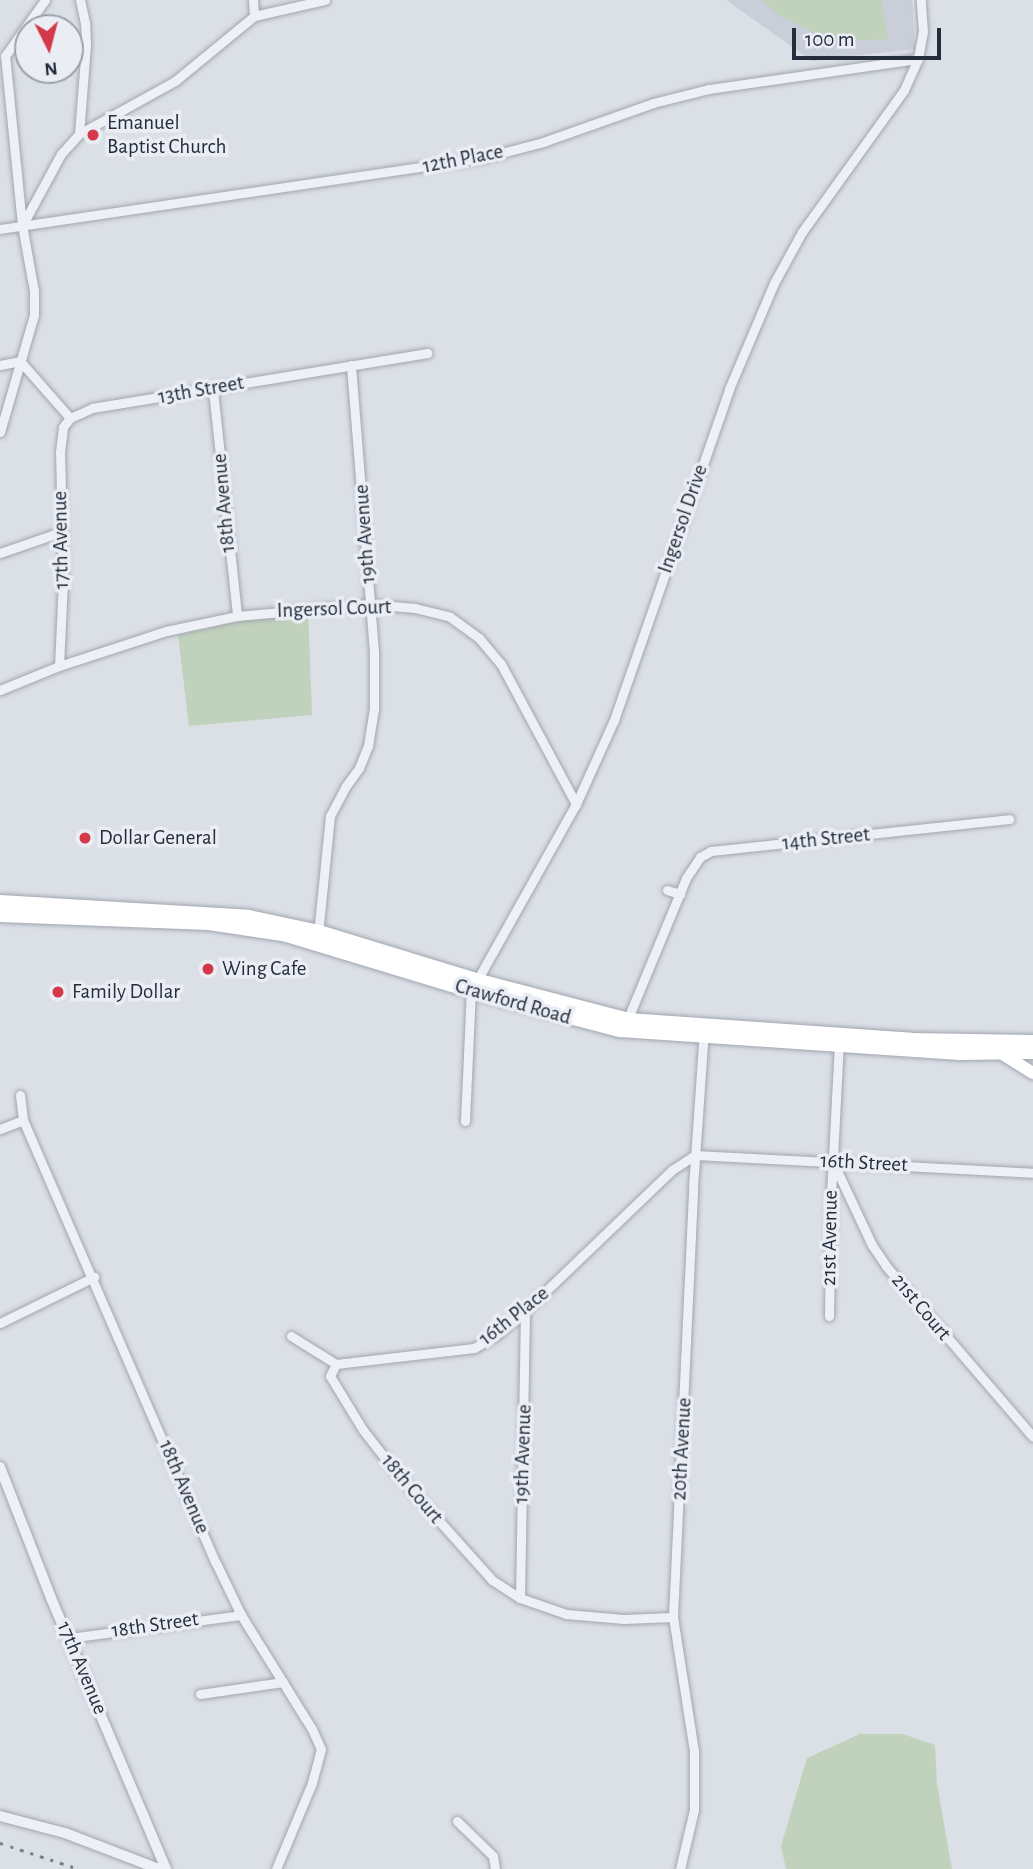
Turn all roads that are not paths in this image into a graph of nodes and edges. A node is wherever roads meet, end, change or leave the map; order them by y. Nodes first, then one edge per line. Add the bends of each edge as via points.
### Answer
1 (45, 0) edge
2 (80, 0) edge
3 (253, 0) edge
4 (325, 0) edge
5 (921, 0) edge
6 (254, 16) junction
7 (2, 55) edge
8 (918, 59) junction
9 (79, 134) junction
10 (22, 225) junction
11 (0, 229) edge
12 (428, 353) dead end
13 (20, 361) junction
14 (0, 365) edge
15 (351, 365) junction
16 (213, 390) junction
17 (70, 418) junction
18 (0, 432) edge
19 (61, 532) junction
20 (0, 553) edge
21 (369, 604) junction
22 (237, 616) junction
23 (59, 666) junction
24 (0, 690) edge
25 (576, 804) junction
26 (1009, 818) dead end
27 (667, 890) dead end
28 (680, 894) junction
29 (0, 902) edge
30 (0, 915) edge
31 (318, 937) junction
32 (473, 986) junction
33 (624, 1025) junction
34 (704, 1032) junction
35 (839, 1040) junction
36 (1032, 1050) edge
37 (1001, 1053) junction
38 (1033, 1073) edge
39 (20, 1096) dead end
40 (23, 1120) junction
41 (465, 1121) dead end
42 (0, 1129) edge
43 (695, 1155) junction
44 (832, 1160) junction
45 (1033, 1173) edge
46 (94, 1277) junction
47 (525, 1311) junction
48 (829, 1316) dead end
49 (0, 1323) edge
50 (291, 1336) dead end
51 (336, 1364) junction
52 (1033, 1437) edge
53 (0, 1467) edge
54 (520, 1598) junction
55 (241, 1615) junction
56 (673, 1617) junction
57 (69, 1638) junction
58 (282, 1682) junction
59 (200, 1694) dead end
60 (0, 1815) edge
61 (457, 1821) dead end
62 (159, 1869) edge
63 (166, 1869) edge
64 (276, 1869) edge
65 (495, 1869) edge
66 (680, 1869) edge

1 - 7 street
2 - 9 street via 86,46
3 - 6 street
4 - 6 street
5 - 8 street, Ingersol Drive via 923,32
6 - 9 street via 175,81
7 - 10 street
8 - 10 street, 12th Place via 709,89 486,157
8 - 25 street, Ingersol Drive via 904,90 803,232 764,304 729,389 614,720
9 - 10 street via 61,155
10 - 11 street, 12th Place
10 - 13 street via 34,315
12 - 15 street, 13th Street
13 - 14 street
13 - 17 street
13 - 18 street
15 - 16 street, 13th Street
15 - 21 street, 19th Avenue
16 - 17 street, 13th Street via 92,408
16 - 22 street, 18th Avenue
17 - 19 street, 17th Avenue via 61,439
19 - 20 street
19 - 23 street, 17th Avenue
21 - 22 street, Ingersol Court
21 - 25 street, Ingersol Court via 450,617 479,638 500,664
21 - 31 street, 19th Avenue via 374,710 359,768 330,816
22 - 23 street, Ingersol Court via 166,632
23 - 24 street, Ingersol Court
25 - 32 street, Ingersol Drive
26 - 28 street, 14th Street via 710,851 692,867
27 - 28 street
28 - 33 street
29 - 31 main road, Crawford Road via 249,917
30 - 31 main road, Crawford Road via 209,923
31 - 32 main road, Crawford Road
32 - 33 main road, Crawford Road
32 - 41 street
33 - 34 main road, Crawford Road
34 - 35 main road, Crawford Road
34 - 43 street, 20th Avenue
35 - 36 main road, Crawford Road via 969,1042
35 - 37 main road, Crawford Road
35 - 44 street, 21st Avenue
36 - 37 main road, Crawford Road
37 - 38 main road
39 - 40 street, 18th Avenue
40 - 42 street
40 - 46 street, 18th Avenue
43 - 44 street, 16th Street
43 - 47 street, 16th Place via 672,1170
43 - 56 street, 20th Avenue
44 - 45 street, 16th Street
44 - 48 street, 21st Avenue
44 - 52 street, 21st Court via 886,1266
46 - 49 street
46 - 55 street, 18th Avenue
47 - 51 street, 16th Place via 474,1348
47 - 54 street, 19th Avenue
50 - 51 street
51 - 54 street, 18th Court via 330,1376 335,1389 392,1467 492,1580
53 - 57 street, 17th Avenue
54 - 56 street via 566,1614
55 - 57 street, 18th Street
55 - 58 street, 18th Avenue
56 - 66 street, 20th Avenue via 694,1751 694,1810
57 - 63 street, 17th Avenue
58 - 59 street
58 - 64 street, 18th Avenue via 321,1749 312,1783
60 - 62 street via 65,1833
61 - 65 street via 493,1856

